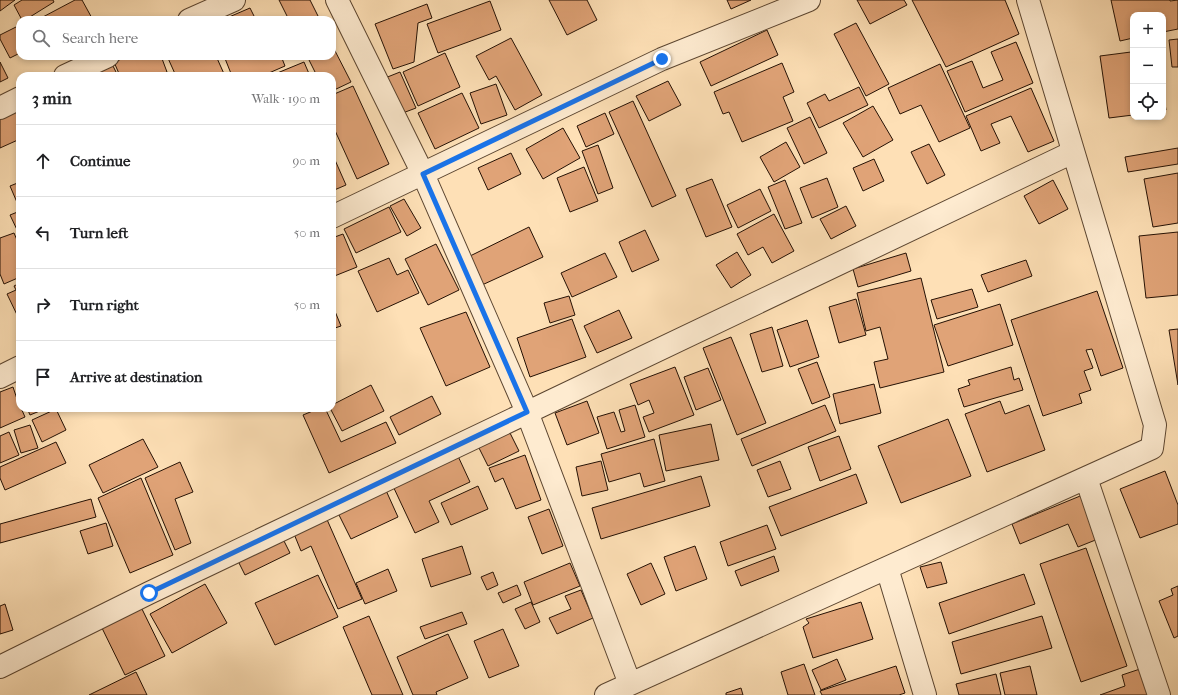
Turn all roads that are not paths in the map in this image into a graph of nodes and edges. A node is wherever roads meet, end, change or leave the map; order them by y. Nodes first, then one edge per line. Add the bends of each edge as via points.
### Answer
1 (234, 0) edge
2 (337, 0) edge
3 (809, 0) edge
4 (1028, 0) edge
5 (198, 16) edge
6 (99, 60) edge
7 (74, 72) edge
8 (16, 100) edge
9 (0, 108) edge
10 (1073, 152) junction
11 (423, 174) junction
12 (336, 215) edge
13 (16, 369) edge
14 (0, 377) edge
15 (527, 412) junction
16 (1086, 478) junction
17 (887, 568) junction
18 (0, 667) edge
19 (630, 684) junction
20 (606, 695) edge
21 (925, 695) edge
22 (1159, 695) edge

1 - 5 street
2 - 11 street
3 - 11 street via 662,59
4 - 10 street
6 - 7 street
8 - 9 street
10 - 15 street
10 - 16 street via 1155,426 1152,448
11 - 12 street
11 - 15 street
13 - 14 street
15 - 18 street
15 - 19 street
16 - 17 street
16 - 22 street
17 - 19 street
17 - 21 street
19 - 20 street

